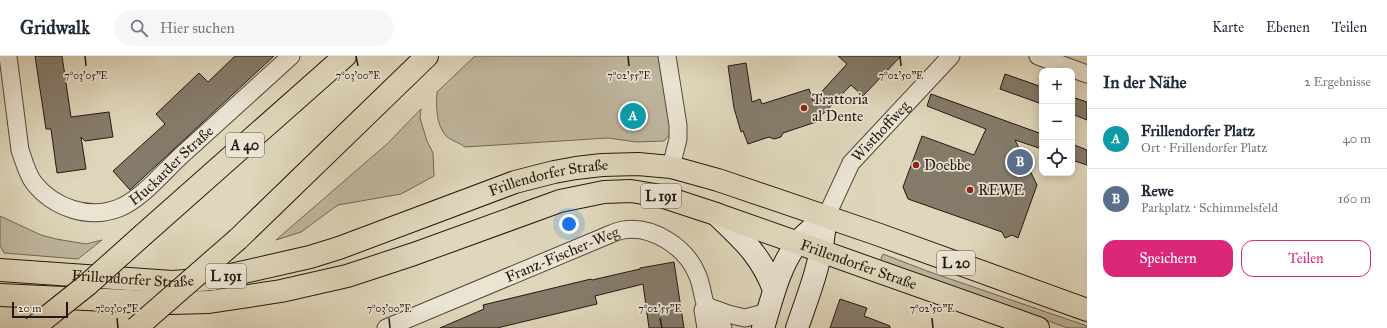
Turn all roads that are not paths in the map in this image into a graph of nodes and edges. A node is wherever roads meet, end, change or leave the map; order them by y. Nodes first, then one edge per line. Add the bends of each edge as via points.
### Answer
1 (8, 56) edge
2 (291, 56) edge
3 (346, 56) edge
4 (428, 56) edge
5 (667, 56) edge
6 (951, 56) edge
7 (1038, 56) edge
8 (1087, 74) edge
9 (671, 167) junction
10 (716, 214) junction
11 (826, 217) junction
12 (798, 242) junction
13 (822, 252) junction
14 (0, 270) edge
15 (774, 290) junction
16 (0, 295) edge
17 (706, 306) junction
18 (1087, 310) edge
19 (766, 320) edge
20 (33, 328) edge
21 (136, 328) edge
22 (386, 328) edge
23 (706, 328) edge
24 (723, 328) edge
25 (797, 328) edge
26 (1038, 328) edge

1 - 2 street, Huckarder Straße via 20,150 34,182 47,195 69,209 93,212 118,209 128,204
3 - 20 main road, A 40, bridge via 87,285
4 - 21 main road, bridge via 238,239
5 - 9 street via 678,125 678,139
6 - 11 street, Wisthoffweg via 851,163
7 - 8 street
9 - 11 main road, Frillendorfer Straße / L 191 via 718,180
9 - 14 main road, Frillendorfer Straße / L 191 via 638,164 602,165 554,172 515,182 310,257 213,279 172,282
10 - 12 main road, Frillendorfer Straße / L 191
10 - 15 main road, L 191 via 757,255
10 - 16 main road, Frillendorfer Straße / L 191 via 646,193 604,192 560,201 347,276 280,291 208,302 171,303
11 - 12 main road
11 - 13 main road
11 - 18 main road, Frillendorfer Straße / L 20
12 - 13 main road, Frillendorfer Straße / L 20
12 - 15 main road
13 - 25 main road
13 - 26 main road, Frillendorfer Straße / L 20
15 - 19 main road
17 - 19 street via 745,318
17 - 22 street, Franz-Fischer-Weg via 697,273 681,251 656,234 640,230 622,230
17 - 23 street, Franz-Fischer-Weg via 703,310
17 - 24 street, Franz-Fischer-Weg

